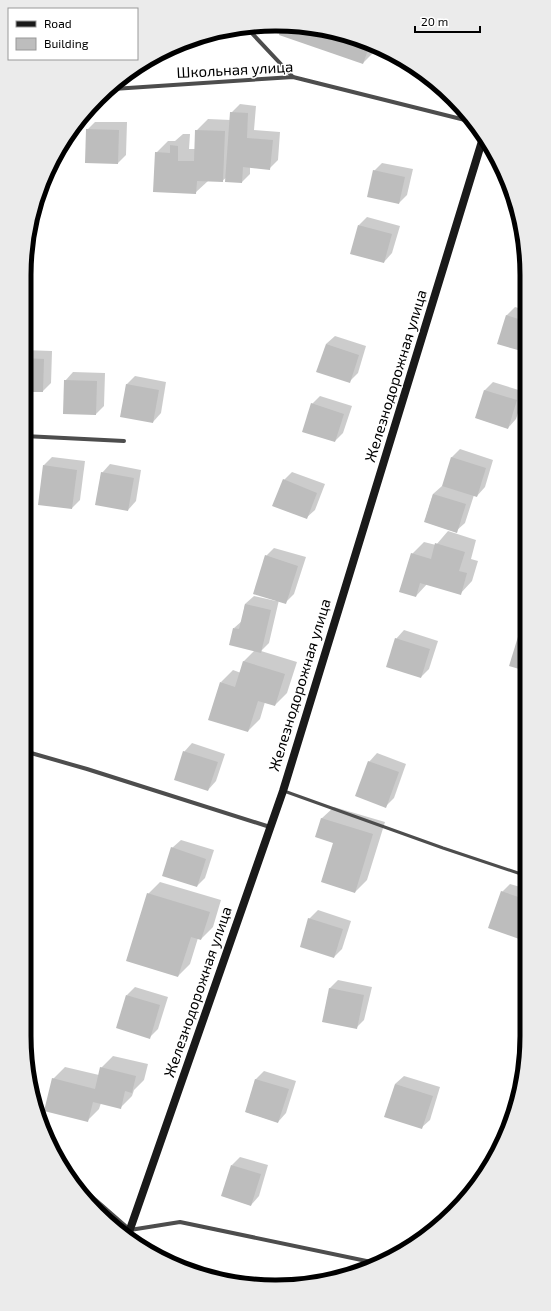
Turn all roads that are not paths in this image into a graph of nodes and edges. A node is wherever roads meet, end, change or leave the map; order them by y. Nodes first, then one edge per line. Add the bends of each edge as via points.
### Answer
1 (251, 33) edge
2 (293, 77) junction
3 (118, 89) edge
4 (463, 120) edge
5 (482, 145) edge
6 (31, 436) edge
7 (124, 441) dead end
8 (31, 753) edge
9 (283, 791) junction
10 (270, 827) junction
11 (520, 874) edge
12 (130, 1231) edge
13 (131, 1232) edge
14 (368, 1261) edge

1 - 2 street
2 - 3 street, Школьная улица
2 - 4 street, Школьная улица
5 - 9 street, Железнодорожная улица
6 - 7 street
8 - 10 street
9 - 10 street, Железнодорожная улица
9 - 11 lane
10 - 12 street, Железнодорожная улица
13 - 14 street via 180,1222

